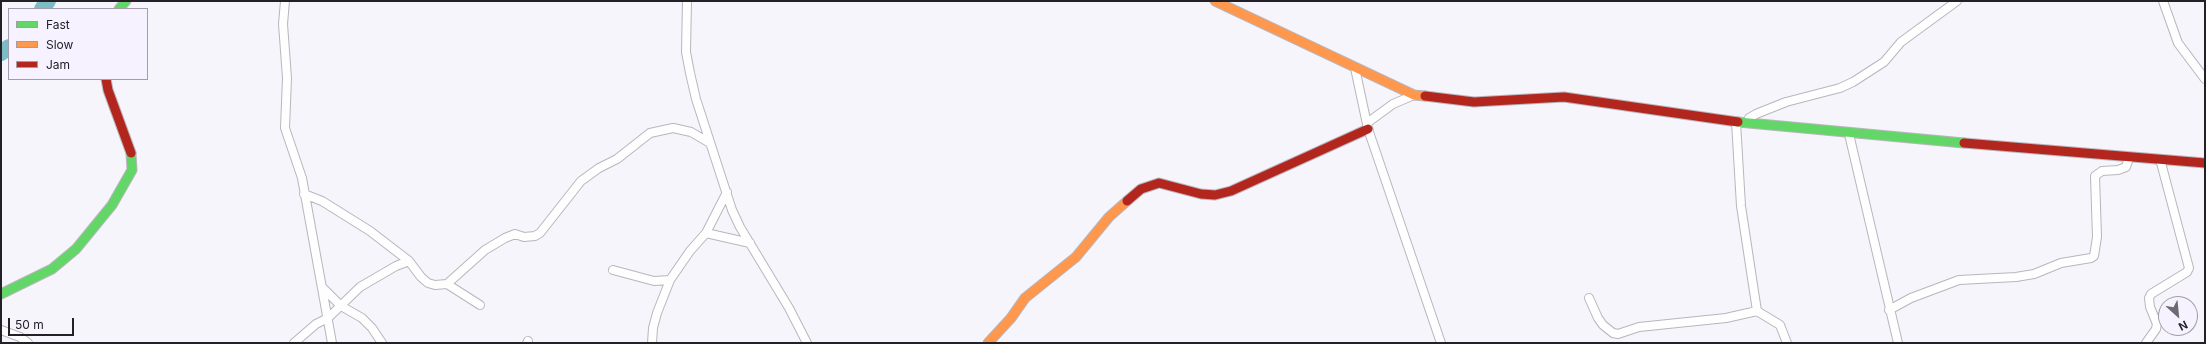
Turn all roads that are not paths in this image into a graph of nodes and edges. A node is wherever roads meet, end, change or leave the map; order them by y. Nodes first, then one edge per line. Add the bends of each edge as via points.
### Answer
1 (285, 1) edge
2 (687, 1) edge
3 (1215, 1) edge
4 (1957, 1) edge
5 (2163, 1) edge
6 (1354, 68) junction
7 (2205, 79) edge
8 (106, 80) edge
9 (1414, 94) junction
10 (1736, 122) junction
11 (1747, 123) junction
12 (1368, 126) junction
13 (1849, 134) junction
14 (710, 142) junction
15 (2129, 158) junction
16 (2160, 160) junction
17 (2205, 163) edge
18 (727, 192) junction
19 (304, 194) junction
20 (706, 233) junction
21 (750, 243) junction
22 (409, 261) junction
23 (613, 270) dead end
24 (670, 280) junction
25 (447, 284) junction
26 (322, 287) junction
27 (1, 294) edge
28 (1589, 298) dead end
29 (480, 305) dead end
30 (341, 306) junction
31 (1756, 310) junction
32 (1889, 310) junction
33 (328, 318) junction
34 (1, 330) edge
35 (28, 343) edge
36 (294, 343) edge
37 (332, 343) edge
38 (382, 343) edge
39 (652, 343) edge
40 (807, 343) edge
41 (988, 343) edge
42 (1441, 343) edge
43 (1787, 343) edge
44 (1898, 343) edge
45 (2146, 343) edge

1 - 19 street via 285,128 294,150
2 - 14 street via 686,52 696,99
3 - 6 street
4 - 11 street via 1901,42 1884,62 1853,82 1840,88 1786,102 1756,114 1749,118
5 - 7 street via 2178,43
6 - 9 street
6 - 12 street
8 - 27 street via 130,149 132,170 112,206 76,249 52,269
9 - 10 street via 1474,102 1564,97
9 - 12 street via 1393,104
10 - 11 street
10 - 31 street via 1741,206
11 - 13 street
12 - 41 street via 1231,191 1216,195 1201,194 1159,183 1149,184 1140,189 1109,217 1076,257 1025,298
12 - 42 street
13 - 15 street
13 - 32 street via 1876,243
14 - 18 street
14 - 25 street via 691,132 673,128 650,133 617,159 581,181 540,233 524,237 515,234 505,238 485,250
15 - 16 street
15 - 32 street via 2126,167 2102,171 2095,176 2097,237 2094,256 2091,258 2069,261 2034,274 1959,280 1911,298
16 - 17 street
16 - 45 street via 2189,268 2149,298 2157,324
18 - 20 street
18 - 21 street via 740,227
19 - 22 street via 322,201 364,227
19 - 26 street
20 - 21 street
20 - 24 street
21 - 40 street
22 - 25 street via 428,283
22 - 30 street via 360,287
23 - 24 street via 654,281
24 - 39 street via 657,313
25 - 29 street
26 - 30 street
26 - 33 street
28 - 31 street via 1603,325 1618,334 1639,327 1726,318
30 - 33 street
30 - 38 street via 362,318
31 - 43 street via 1780,326
32 - 44 street
33 - 36 street via 316,324
33 - 37 street
34 - 35 street

